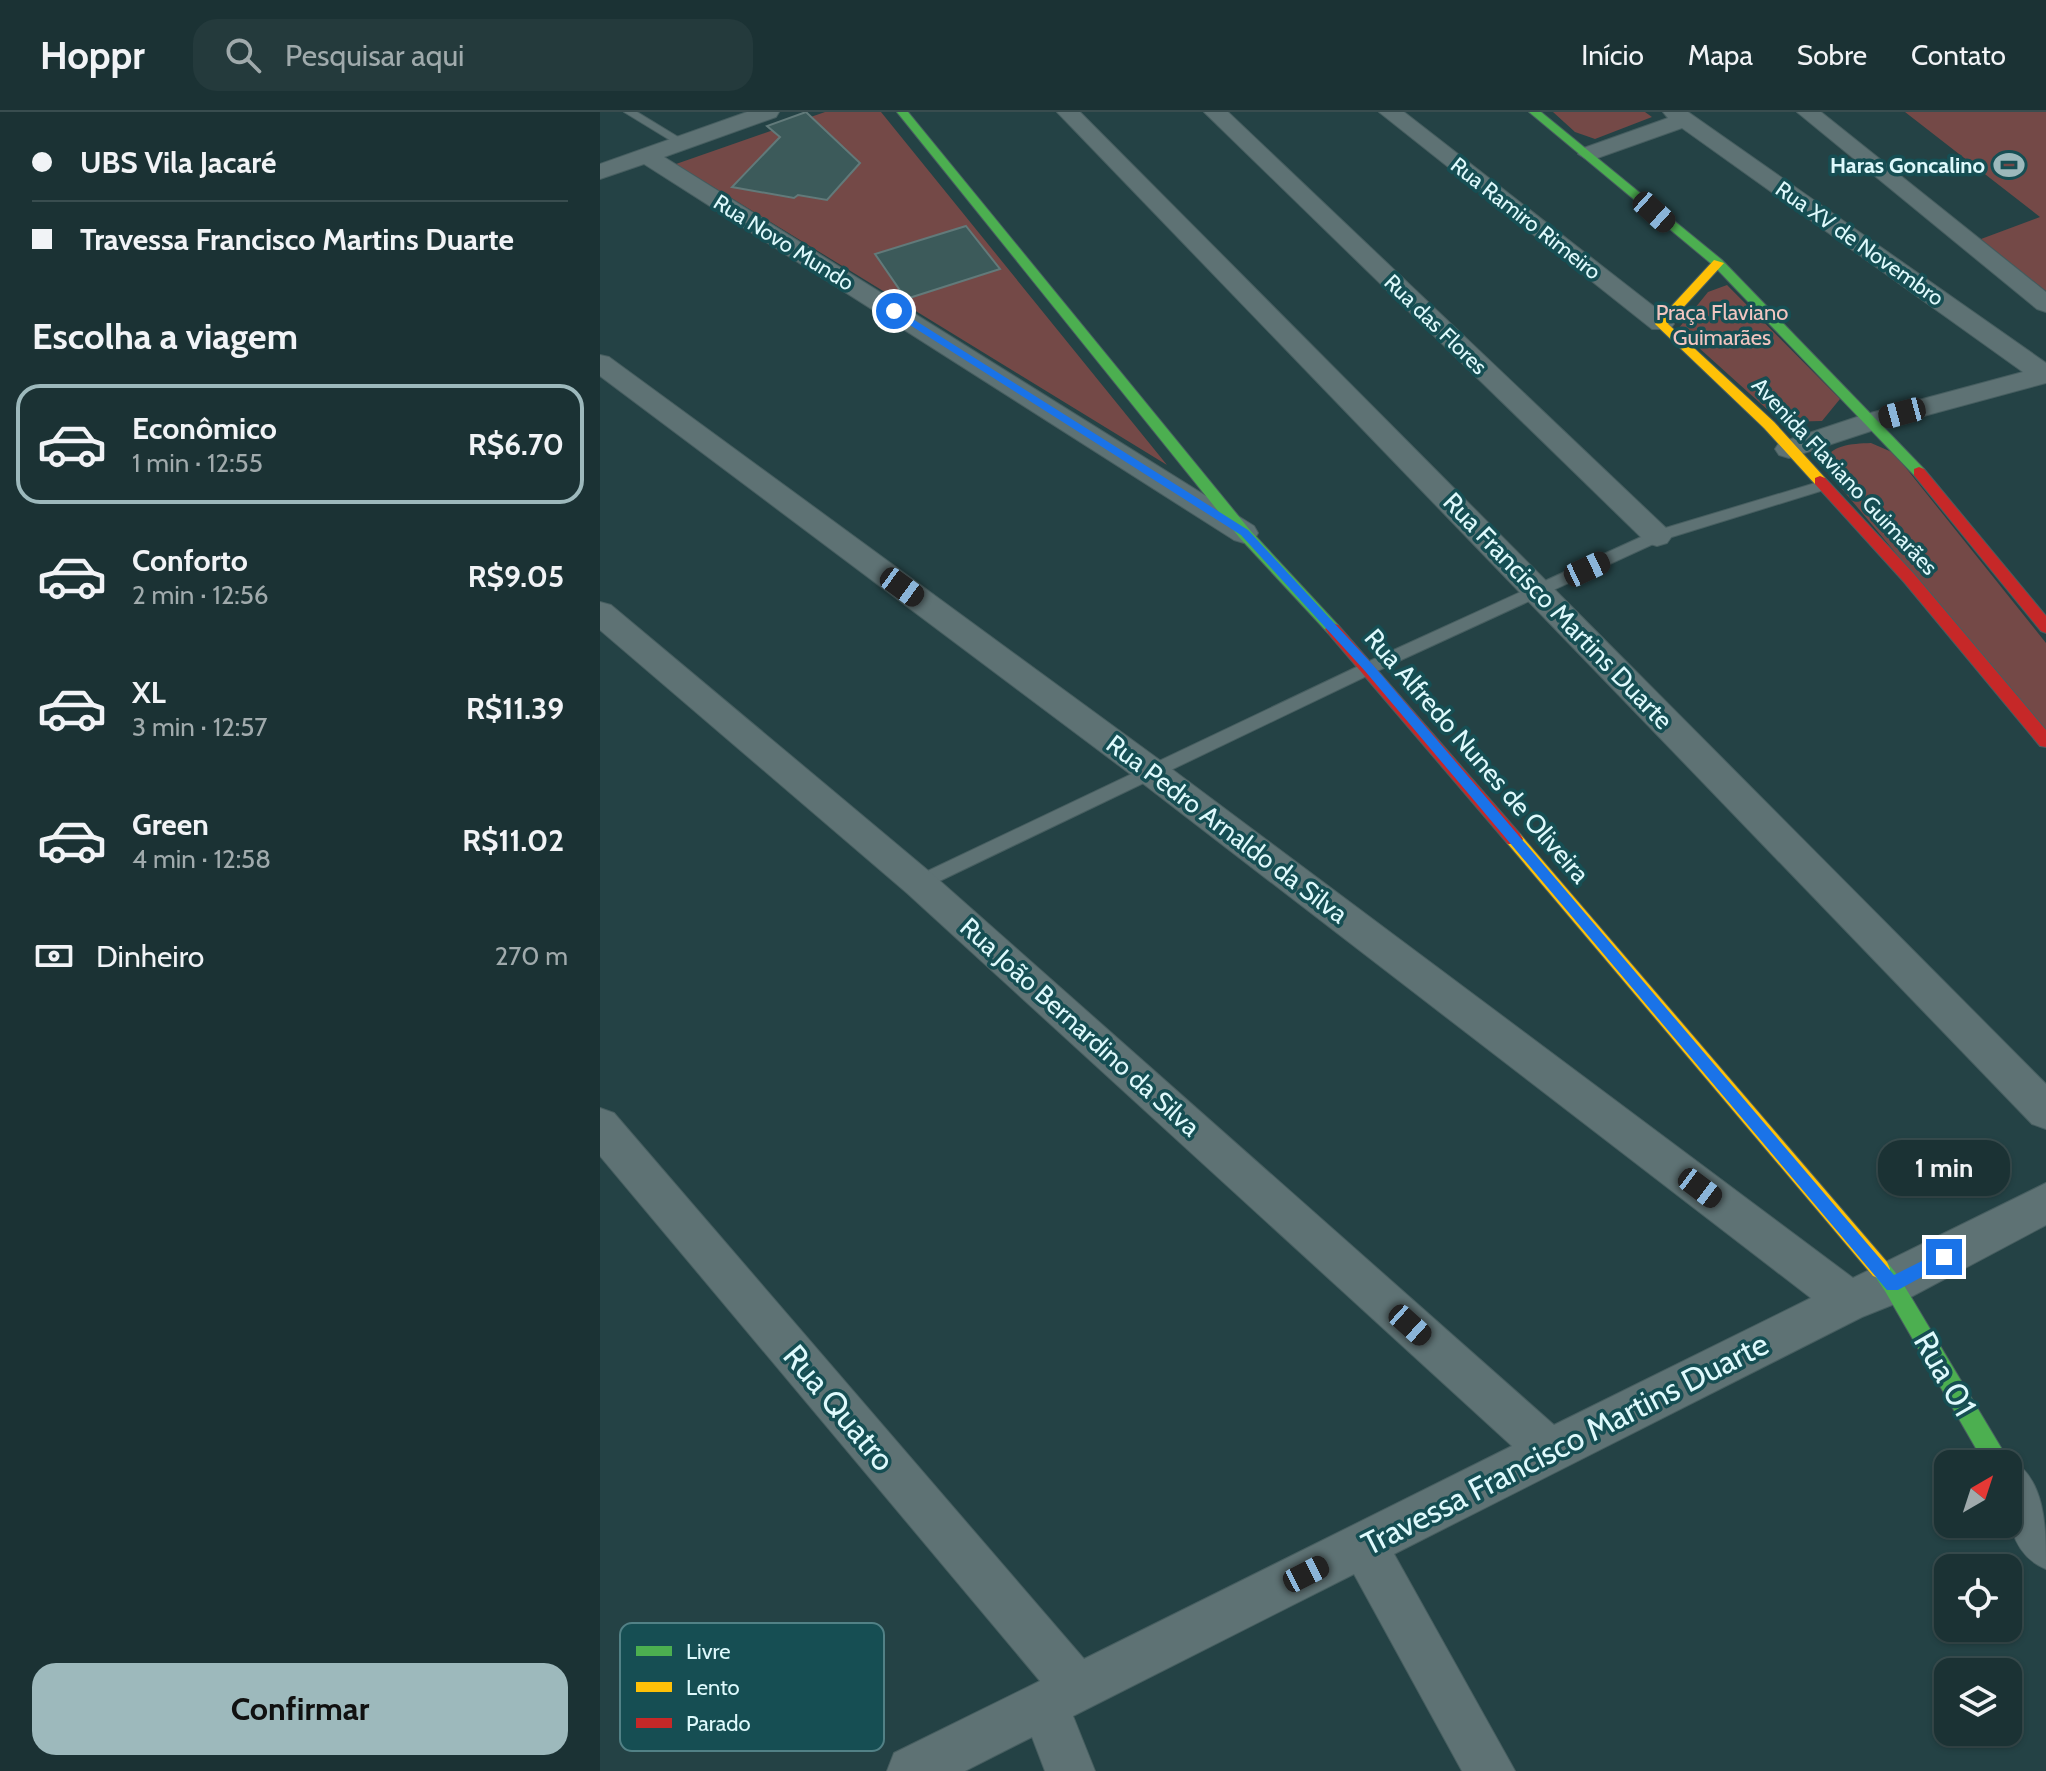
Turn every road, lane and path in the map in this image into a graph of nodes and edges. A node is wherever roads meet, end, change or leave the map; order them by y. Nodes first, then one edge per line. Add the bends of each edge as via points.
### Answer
1 (629, 112) edge
2 (768, 112) edge
3 (902, 112) edge
4 (1068, 112) edge
5 (1215, 112) edge
6 (1390, 112) edge
7 (1534, 112) edge
8 (1808, 112) edge
9 (1679, 116) edge
10 (682, 143) junction
11 (1589, 154) junction
12 (647, 156) junction
13 (600, 172) edge
14 (1718, 263) junction
15 (2046, 304) edge
16 (1661, 324) junction
17 (600, 363) edge
18 (2046, 374) edge
19 (1873, 421) junction
20 (1789, 449) junction
21 (1822, 486) junction
22 (1244, 533) junction
23 (1657, 536) junction
24 (1539, 592) junction
25 (600, 613) edge
26 (2046, 627) edge
27 (1369, 668) junction
28 (2046, 741) edge
29 (1153, 773) junction
30 (919, 883) junction
31 (2046, 1111) edge
32 (600, 1126) edge
33 (2046, 1203) edge
34 (1892, 1284) junction
35 (1849, 1301) junction
36 (1990, 1450) edge
37 (1551, 1452) junction
38 (2022, 1505) edge
39 (1363, 1545) junction
40 (2046, 1546) edge
41 (1061, 1697) junction
42 (912, 1771) edge
43 (1070, 1771) edge
44 (1490, 1771) edge

1 - 10 lane
2 - 10 street
3 - 22 street, Rua Alfredo Nunes de Oliveira
4 - 24 street, Rua Francisco Martins Duarte
5 - 23 street, Rua das Flores
6 - 16 street, Rua Ramiro Rimeiro
7 - 11 street
8 - 15 street
9 - 11 street
9 - 18 street, Rua XV de Novembro
10 - 12 street
11 - 14 street
12 - 13 street
12 - 22 street, Rua Novo Mundo
14 - 16 street
14 - 19 street
16 - 20 street, Avenida Flaviano Guimarães
17 - 29 street, Rua Pedro Arnaldo da Silva
18 - 19 street
19 - 20 street
19 - 26 street
20 - 21 street, Avenida Flaviano Guimarães
21 - 23 lane
21 - 28 street, Avenida Flaviano Guimarães via 1909,578
22 - 27 street, Rua Alfredo Nunes de Oliveira
23 - 24 lane
24 - 27 lane
24 - 31 street, Rua Francisco Martins Duarte
25 - 30 street, Rua João Bernardino da Silva
27 - 29 lane
27 - 34 street, Rua Alfredo Nunes de Oliveira
29 - 30 lane
29 - 35 street, Rua Pedro Arnaldo da Silva
30 - 37 street, Rua João Bernardino da Silva
32 - 41 street, Rua Quatro
33 - 34 street, Travessa Francisco Martins Duarte
34 - 35 street, Travessa Francisco Martins Duarte
34 - 36 street, Rua 01
35 - 37 street, Travessa Francisco Martins Duarte
37 - 39 street, Travessa Francisco Martins Duarte
38 - 40 street
39 - 41 street, Travessa Francisco Martins Duarte
39 - 44 street
41 - 42 street, Travessa Francisco Martins Duarte
41 - 43 street, Rua Quatro

